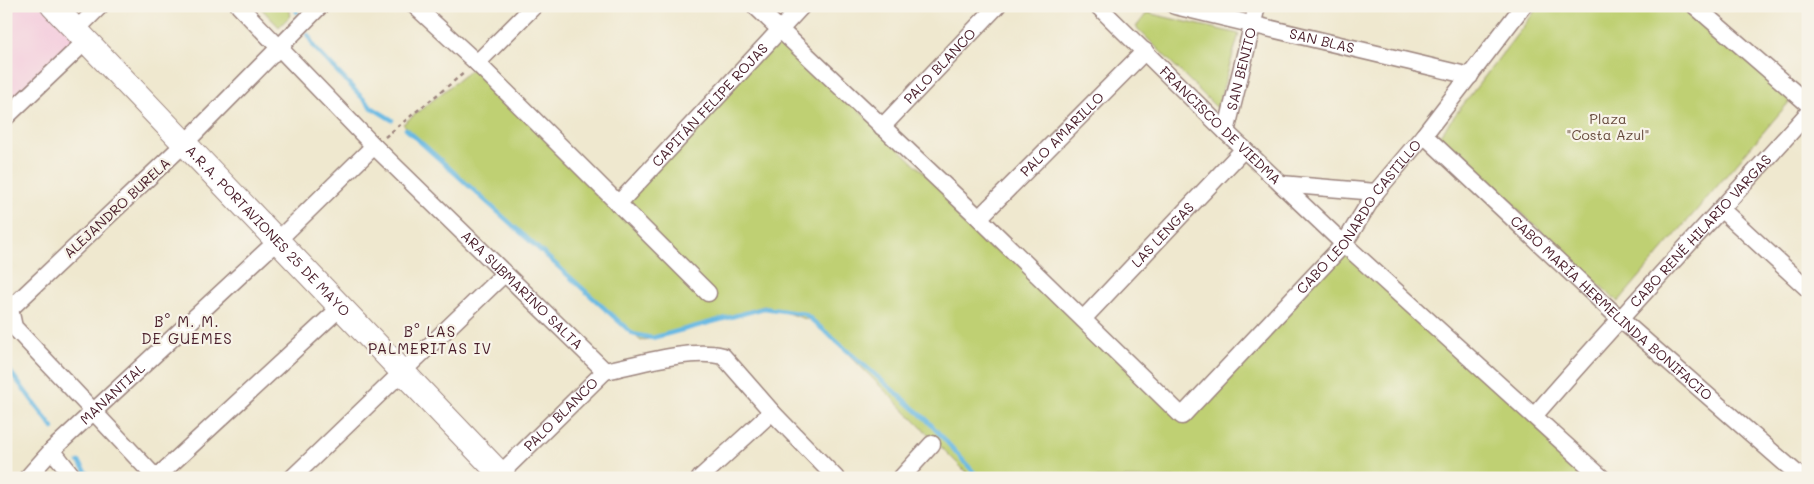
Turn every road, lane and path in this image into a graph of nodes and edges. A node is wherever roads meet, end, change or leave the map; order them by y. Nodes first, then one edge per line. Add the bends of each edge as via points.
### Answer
1 (53, 6) edge
2 (100, 6) edge
3 (239, 6) edge
4 (320, 6) edge
5 (415, 6) edge
6 (534, 6) edge
7 (755, 6) edge
8 (802, 6) edge
9 (997, 6) edge
10 (1098, 6) edge
11 (1175, 6) edge
12 (1257, 6) edge
13 (1523, 6) edge
14 (1695, 6) edge
15 (1254, 23) junction
16 (780, 29) junction
17 (81, 35) junction
18 (279, 48) junction
19 (1145, 51) junction
20 (477, 63) junction
21 (1470, 76) junction
22 (1808, 104) edge
23 (1808, 113) edge
24 (6, 117) edge
25 (882, 127) junction
26 (1226, 132) junction
27 (1424, 135) junction
28 (184, 144) junction
29 (374, 146) junction
30 (1244, 149) junction
31 (1281, 184) junction
32 (1376, 192) junction
33 (618, 204) junction
34 (1722, 210) junction
35 (979, 218) junction
36 (276, 241) junction
37 (1344, 244) junction
38 (504, 274) junction
39 (1808, 289) edge
40 (708, 293) dead end
41 (342, 306) junction
42 (1619, 318) junction
43 (1083, 319) junction
44 (404, 371) junction
45 (605, 371) junction
46 (94, 412) junction
47 (772, 412) junction
48 (1534, 416) junction
49 (932, 444) dead end
50 (52, 450) junction
51 (500, 476) edge
52 (295, 477) edge
53 (27, 478) edge
54 (74, 478) edge
55 (156, 478) edge
56 (700, 478) edge
57 (836, 478) edge
58 (901, 478) edge
59 (1602, 478) edge
60 (1802, 478) edge

1 - 17 street, A.R.A. PORTAVIONES 25 DE MAYO
2 - 17 street
3 - 18 street, ARA SUBMARINO SALTA
4 - 18 street, ALEJANDRO BURELA
5 - 20 street
6 - 20 street
7 - 16 street
8 - 16 street, CAPITÁN FELIPE ROJAS
9 - 25 street, PALO BLANCO
10 - 19 street, FRANCISCO DE VIEDMA
11 - 15 street, SAN BLAS
12 - 15 street, SAN BENITO
13 - 21 street, CABO LEONARDO CASTILLO
14 - 22 street
15 - 21 street, SAN BLAS
15 - 26 street, SAN BENITO
16 - 25 street
16 - 33 street, CAPITÁN FELIPE ROJAS
17 - 24 street
17 - 28 street, A.R.A. PORTAVIONES 25 DE MAYO
18 - 28 street, ALEJANDRO BURELA
18 - 29 street, ARA SUBMARINO SALTA
19 - 26 street, FRANCISCO DE VIEDMA
19 - 35 street, PALO AMARILLO
20 - 29 path
20 - 33 street
21 - 27 street, CABO LEONARDO CASTILLO
23 - 34 street, CABO RENÉ HILARIO VARGAS
25 - 35 street
26 - 30 street, FRANCISCO DE VIEDMA
27 - 32 street, CABO LEONARDO CASTILLO
27 - 42 street, CABO MARÍA HERMELINDA BONIFACIO
28 - 36 street, A.R.A. PORTAVIONES 25 DE MAYO
28 - 46 street, ALEJANDRO BURELA via 10,309 14,327
29 - 36 street, MANANTIAL
29 - 38 street, ARA SUBMARINO SALTA
30 - 31 street, FRANCISCO DE VIEDMA
30 - 43 street, LAS LENGAS
31 - 32 street
31 - 37 street, FRANCISCO DE VIEDMA
32 - 37 street, CABO LEONARDO CASTILLO
33 - 40 street
34 - 39 street
34 - 42 street, CABO RENÉ HILARIO VARGAS
35 - 43 street
36 - 41 street, A.R.A. PORTAVIONES 25 DE MAYO
36 - 46 street, MANANTIAL
37 - 43 street, CABO LEONARDO CASTILLO via 1182,416
37 - 48 street, FRANCISCO DE VIEDMA
38 - 44 street
38 - 45 street, ARA SUBMARINO SALTA
41 - 44 street, A.R.A. PORTAVIONES 25 DE MAYO
41 - 55 street
42 - 48 street, CABO RENÉ HILARIO VARGAS
42 - 60 street, CABO MARÍA HERMELINDA BONIFACIO
44 - 51 street, A.R.A. PORTAVIONES 25 DE MAYO
44 - 52 street
45 - 47 street via 712,353 723,356
45 - 51 street, PALO BLANCO
46 - 50 street, MANANTIAL
46 - 55 street
47 - 56 street
47 - 57 street
48 - 59 street, FRANCISCO DE VIEDMA
49 - 58 street
50 - 53 street, MANANTIAL
50 - 54 street

